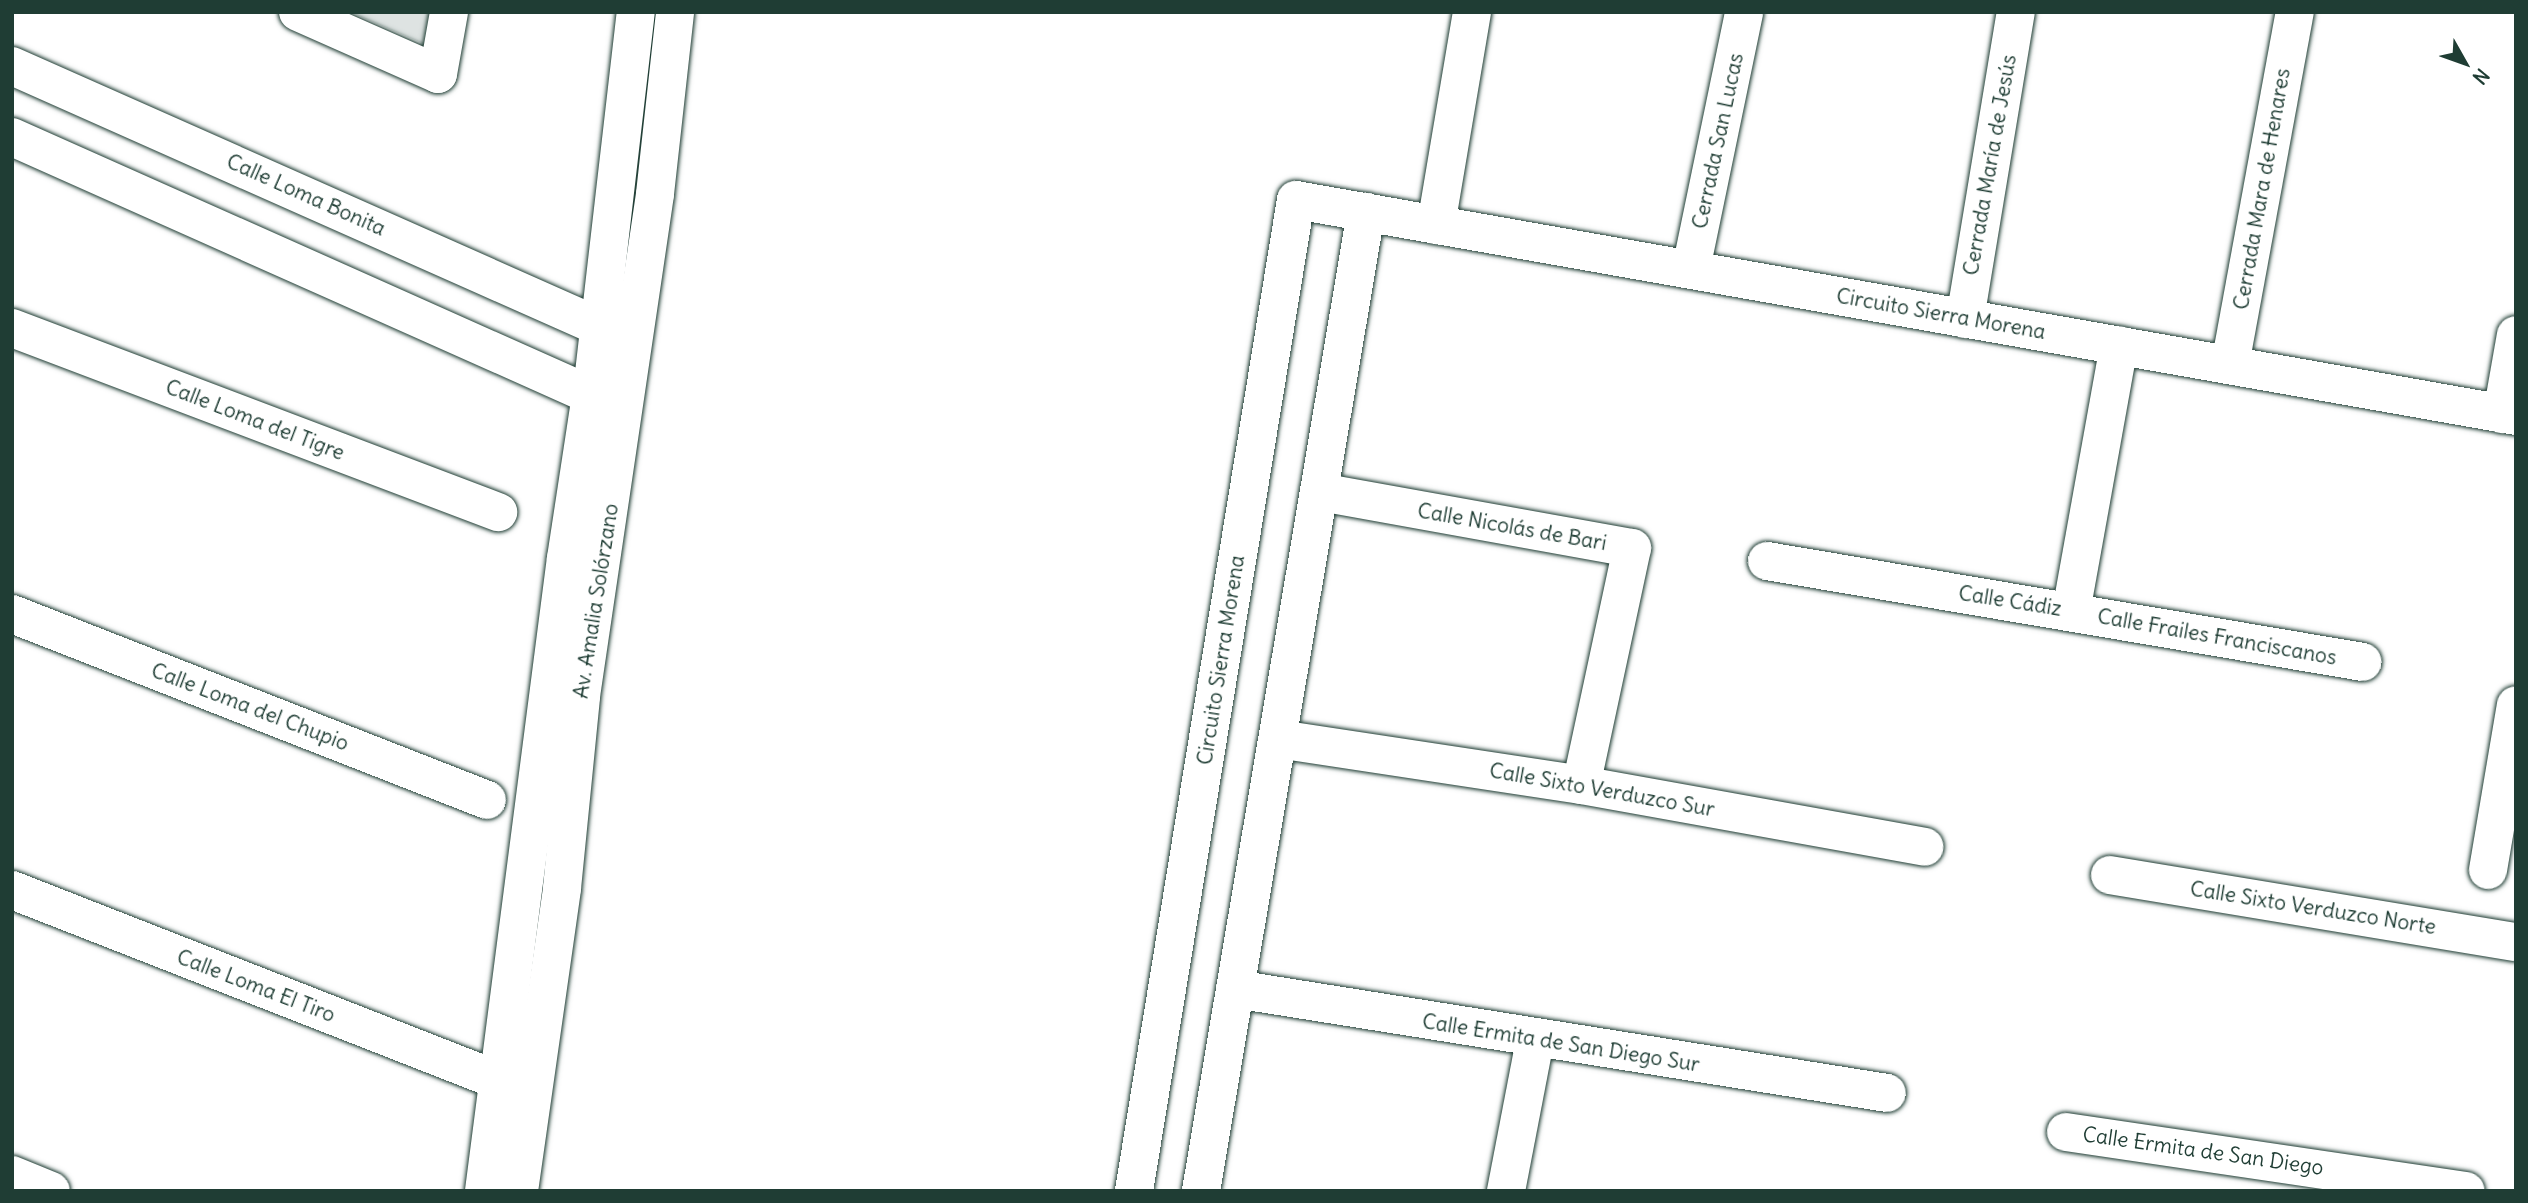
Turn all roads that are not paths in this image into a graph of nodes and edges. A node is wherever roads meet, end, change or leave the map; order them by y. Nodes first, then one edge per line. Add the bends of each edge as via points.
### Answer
1 (298, 12) edge
2 (449, 12) edge
3 (636, 12) edge
4 (675, 12) edge
5 (1472, 12) edge
6 (1744, 12) edge
7 (2016, 12) edge
8 (2295, 12) edge
9 (12, 66) edge
10 (12, 137) edge
11 (1366, 212) junction
12 (1436, 225) junction
13 (1691, 269) junction
14 (1965, 318) junction
15 (600, 327) junction
16 (12, 328) edge
17 (2516, 335) edge
18 (2119, 345) junction
19 (2230, 365) junction
20 (591, 396) junction
21 (2509, 415) edge
22 (1320, 492) junction
23 (498, 512) dead end
24 (1767, 561) dead end
25 (2071, 612) junction
26 (12, 614) edge
27 (2363, 662) dead end
28 (2516, 705) edge
29 (1278, 739) junction
30 (1581, 785) junction
31 (487, 800) dead end
32 (1924, 847) dead end
33 (2488, 870) dead end
34 (2110, 875) dead end
35 (12, 890) edge
36 (2516, 942) edge
37 (1235, 989) junction
38 (1535, 1041) junction
39 (500, 1082) junction
40 (1887, 1093) dead end
41 (2066, 1132) dead end
42 (12, 1175) edge
43 (2444, 1188) edge
44 (51, 1191) edge
45 (484, 1191) edge
46 (519, 1191) edge
47 (1134, 1191) edge
48 (1201, 1191) edge
49 (1506, 1191) edge

1 - 2 street via 438,74
3 - 15 street, Av. Amalia Solórzano
4 - 46 street, Av. Amalia Solórzano via 655,194 580,696 562,888
5 - 12 street
6 - 13 street, Cerrada San Lucas
7 - 14 street, Cerrada María de Jesús
8 - 19 street, Cerrada Mara de Henares
9 - 15 street, Calle Loma Bonita
10 - 20 street
11 - 12 street, Circuito Sierra Morena
11 - 22 street
11 - 47 street, Circuito Sierra Morena via 1296,200
12 - 13 street, Circuito Sierra Morena
13 - 14 street, Circuito Sierra Morena
14 - 18 street, Circuito Sierra Morena
15 - 20 street, Av. Amalia Solórzano
16 - 23 street, Calle Loma del Tigre
17 - 21 street
18 - 19 street, Circuito Sierra Morena
18 - 25 street, Calle Cádiz
19 - 21 street, Circuito Sierra Morena
20 - 39 street, Av. Amalia Solórzano via 552,660
22 - 29 street
22 - 30 street, Calle Nicolás de Bari via 1632,548
24 - 25 street, Calle Cádiz
25 - 27 street, Calle Frailes Franciscanos
26 - 31 street, Calle Loma del Chupio
28 - 33 street
29 - 30 street, Calle Sixto Verduzco Sur
29 - 37 street
30 - 32 street, Calle Sixto Verduzco Sur
34 - 36 street, Calle Sixto Verduzco Norte
35 - 39 street, Calle Loma El Tiro
37 - 38 street, Calle Ermita de San Diego Sur
37 - 48 street
38 - 40 street, Calle Ermita de San Diego Sur
38 - 49 street
39 - 45 street, Av. Amalia Solórzano
41 - 43 street, Calle Ermita de San Diego
42 - 44 street

